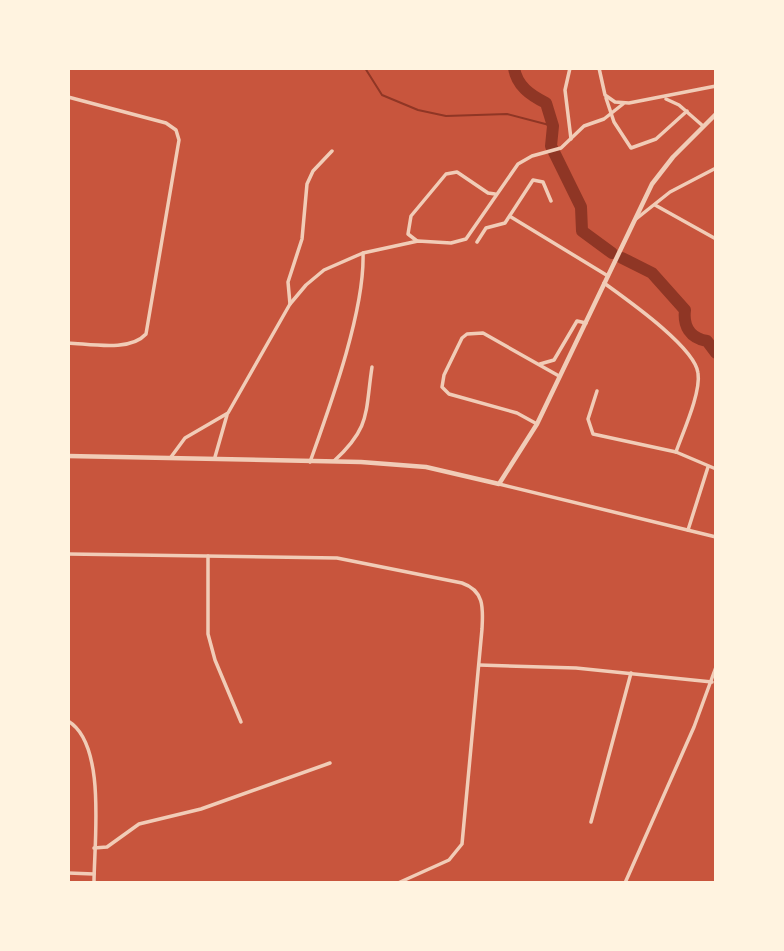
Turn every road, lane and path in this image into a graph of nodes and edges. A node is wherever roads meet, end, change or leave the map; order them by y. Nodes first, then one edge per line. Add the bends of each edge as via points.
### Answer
1 (570, 68) edge
2 (599, 68) edge
3 (716, 86) edge
4 (605, 95) junction
5 (68, 97) edge
6 (664, 98) junction
7 (623, 104) junction
8 (687, 111) junction
9 (610, 112) junction
10 (716, 114) edge
11 (703, 126) junction
12 (571, 139) junction
13 (332, 151) dead end
14 (716, 168) edge
15 (495, 194) junction
16 (551, 201) dead end
17 (655, 205) junction
18 (510, 216) junction
19 (634, 220) junction
20 (716, 239) edge
21 (418, 241) junction
22 (477, 242) dead end
23 (363, 253) junction
24 (608, 275) junction
25 (604, 283) junction
26 (290, 304) junction
27 (586, 323) junction
28 (68, 343) edge
29 (540, 364) junction
30 (372, 367) dead end
31 (559, 376) junction
32 (597, 391) dead end
33 (228, 413) junction
34 (537, 424) junction
35 (676, 452) junction
36 (68, 456) edge
37 (171, 457) junction
38 (215, 457) junction
39 (310, 462) junction
40 (333, 462) junction
41 (708, 467) junction
42 (716, 469) edge
43 (499, 484) junction
44 (688, 530) junction
45 (716, 537) edge
46 (68, 554) edge
47 (208, 556) junction
48 (479, 665) junction
49 (716, 667) edge
50 (632, 673) junction
51 (712, 682) junction
52 (68, 721) edge
53 (241, 722) dead end
54 (330, 763) dead end
55 (591, 822) dead end
56 (94, 848) junction
57 (68, 873) edge
58 (94, 874) junction
59 (94, 883) edge
60 (398, 883) edge
61 (625, 883) edge

1 - 12 street via 565,90
2 - 4 street
3 - 6 street
4 - 7 street
4 - 9 street
5 - 28 street via 166,123 180,140 146,334 130,344
6 - 7 street
6 - 8 street
7 - 9 street
8 - 9 street via 656,138 635,148 627,146
8 - 11 street
9 - 12 street
10 - 11 street
11 - 19 street via 662,171
12 - 15 street via 561,148 522,161
13 - 26 street via 313,170 307,184 302,239 288,282
14 - 17 street
15 - 21 street via 466,239
15 - 21 street via 457,172 446,174 409,219 408,234
16 - 18 street via 545,185 536,179
17 - 19 street
17 - 20 street
18 - 22 street via 501,225 486,228
18 - 24 street
19 - 24 street
21 - 23 street
23 - 26 street via 324,270
23 - 39 street via 363,278 348,339
24 - 25 street
25 - 27 street
25 - 35 street via 665,329 696,368 697,383
26 - 33 street
27 - 29 street via 577,321 554,360
27 - 31 street
29 - 31 street
29 - 34 street via 483,333 467,334 442,383 449,394 517,413
30 - 40 street via 367,417 352,444
31 - 34 street
32 - 35 street via 588,419 593,434
33 - 37 street via 185,438
33 - 38 street
34 - 43 street
35 - 41 street
36 - 37 street
37 - 38 street
38 - 39 street
39 - 40 street
40 - 43 street via 418,466
41 - 42 street
41 - 44 street
43 - 44 street
44 - 45 street
46 - 47 street
47 - 48 street via 360,560 468,585 480,596 482,606
47 - 53 street via 208,634
48 - 50 street
48 - 60 street via 462,844 449,860
49 - 51 street
50 - 51 street
50 - 55 street
51 - 61 street
52 - 56 street via 83,733 92,758
54 - 56 street via 201,809 139,824 107,847
56 - 58 street
57 - 58 street
58 - 59 street

